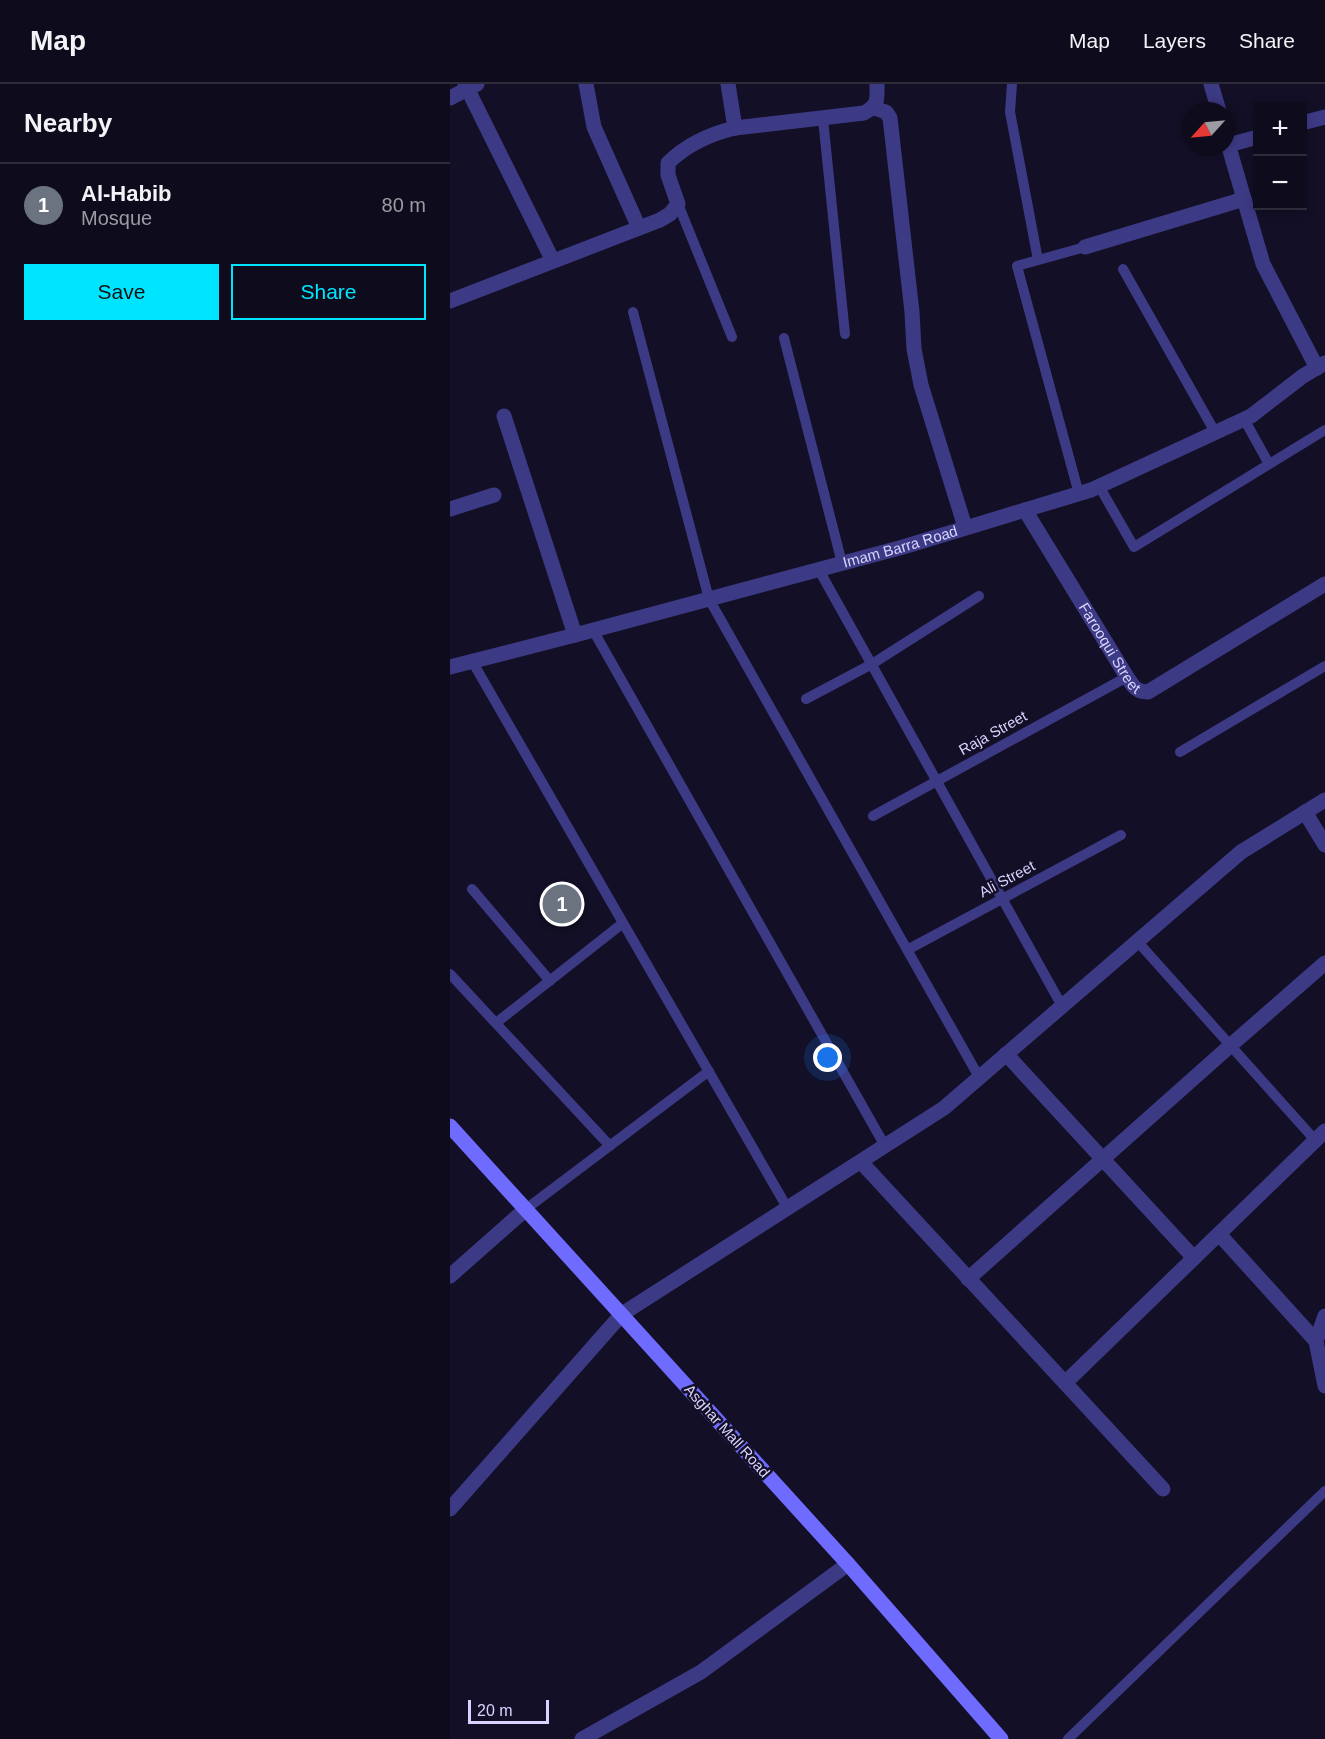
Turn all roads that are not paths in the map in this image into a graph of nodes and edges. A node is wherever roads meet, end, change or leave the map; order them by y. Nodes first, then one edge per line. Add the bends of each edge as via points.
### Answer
1 (586, 84) edge
2 (728, 84) edge
3 (877, 84) edge
4 (1012, 84) edge
5 (1211, 84) edge
6 (470, 86) edge
7 (450, 98) edge
8 (1216, 102) edge
9 (873, 108) junction
10 (1325, 117) edge
11 (823, 119) junction
12 (1307, 122) edge
13 (735, 128) junction
14 (1253, 137) edge
15 (1235, 140) edge
16 (1231, 156) edge
17 (1244, 199) junction
18 (678, 204) junction
19 (639, 228) junction
20 (1085, 247) joint
21 (1038, 260) junction
22 (553, 261) junction
23 (1123, 269) dead end
24 (450, 301) edge
25 (633, 312) dead end
26 (845, 334) dead end
27 (732, 337) dead end
28 (784, 338) dead end
29 (1321, 365) edge
30 (504, 416) dead end
31 (1244, 419) junction
32 (1325, 430) edge
33 (1215, 432) junction
34 (1269, 464) junction
35 (1099, 486) junction
36 (1079, 494) junction
37 (494, 495) dead end
38 (451, 505) edge
39 (1024, 510) junction
40 (965, 527) junction
41 (842, 563) junction
42 (819, 570) junction
43 (1325, 584) edge
44 (979, 596) dead end
45 (709, 599) junction
46 (593, 630) junction
47 (575, 636) junction
48 (472, 661) junction
49 (872, 664) junction
50 (1325, 666) edge
51 (450, 667) edge
52 (1127, 677) junction
53 (806, 699) dead end
54 (1180, 752) dead end
55 (937, 781) junction
56 (1325, 800) edge
57 (1305, 812) junction
58 (873, 816) dead end
59 (1121, 835) dead end
60 (1325, 845) edge
61 (472, 889) dead end
62 (1002, 899) junction
63 (623, 923) junction
64 (1137, 940) junction
65 (907, 950) junction
66 (1325, 963) edge
67 (450, 974) edge
68 (550, 981) junction
69 (1062, 1006) junction
70 (496, 1023) junction
71 (1231, 1045) junction
72 (1006, 1054) junction
73 (709, 1071) junction
74 (979, 1077) junction
75 (450, 1126) edge
76 (1320, 1136) edge
77 (610, 1146) junction
78 (885, 1146) junction
79 (1103, 1159) junction
80 (861, 1162) junction
81 (526, 1209) junction
82 (788, 1209) junction
83 (1219, 1234) junction
84 (1194, 1258) junction
85 (450, 1276) edge
86 (968, 1279) junction
87 (622, 1314) junction
88 (1325, 1316) edge
89 (1316, 1341) junction
90 (1065, 1383) junction
91 (1325, 1386) edge
92 (1163, 1489) dead end
93 (1325, 1491) edge
94 (450, 1509) edge
95 (848, 1564) junction
96 (997, 1737) edge
97 (582, 1739) edge
98 (1068, 1739) edge

1 - 19 street via 594,127
2 - 13 street
3 - 9 street
4 - 21 lane via 1010,112
5 - 8 street
6 - 7 street
6 - 22 street
9 - 11 street
9 - 40 street via 886,112 890,118 914,349 921,385
10 - 12 street
11 - 13 street
11 - 26 lane
13 - 18 street via 698,141 668,163
14 - 15 street
16 - 17 street
17 - 20 street
17 - 29 street via 1263,264
18 - 19 street via 670,214
18 - 27 lane
19 - 22 street
20 - 21 lane
21 - 36 lane via 1017,266
22 - 24 street
23 - 33 lane
25 - 45 lane
28 - 41 lane
29 - 31 street, Imam Barra Road
30 - 47 street
31 - 33 street, Imam Barra Road
31 - 34 lane
32 - 34 lane
33 - 35 street, Imam Barra Road
34 - 35 lane via 1134,547
35 - 36 street, Imam Barra Road
36 - 39 street, Imam Barra Road
37 - 38 street
39 - 40 street, Imam Barra Road
39 - 52 street, Farooqui Street
40 - 41 street, Imam Barra Road
41 - 42 street, Imam Barra Road
42 - 45 street, Imam Barra Road
42 - 49 lane
43 - 52 street, Farooqui Street via 1148,692 1134,688
44 - 49 lane
45 - 46 street, Imam Barra Road
45 - 65 lane
46 - 47 street, Imam Barra Road
46 - 78 lane
47 - 48 street, Imam Barra Road
48 - 51 street, Imam Barra Road
48 - 63 lane
49 - 53 lane
49 - 55 lane
50 - 54 lane
52 - 55 lane, Raja Street
55 - 58 lane, Raja Street
55 - 62 lane
56 - 57 street
57 - 60 street
57 - 64 street via 1241,852
59 - 62 lane, Ali Street
61 - 68 lane
62 - 65 lane, Ali Street
62 - 69 lane
63 - 68 lane
63 - 73 lane
64 - 69 street
64 - 71 lane
65 - 74 lane
66 - 71 street
67 - 70 lane
68 - 70 lane
69 - 72 street
70 - 77 lane
71 - 76 lane
71 - 79 street
72 - 74 street
72 - 79 street
73 - 77 lane
73 - 82 lane
74 - 78 street via 944,1108
75 - 81 main road, Asghar Mall Road
76 - 83 street
77 - 81 lane
78 - 80 street
79 - 84 street
79 - 86 street
80 - 82 street
80 - 86 street
81 - 85 street
81 - 87 main road, Asghar Mall Road
82 - 87 street
83 - 84 street
83 - 89 street
84 - 90 street
86 - 90 street
87 - 94 street
87 - 95 main road, Asghar Mall Road
88 - 89 street
89 - 91 street
90 - 92 street
93 - 98 lane
95 - 96 main road, Asghar Mall Road
95 - 97 street via 701,1672

